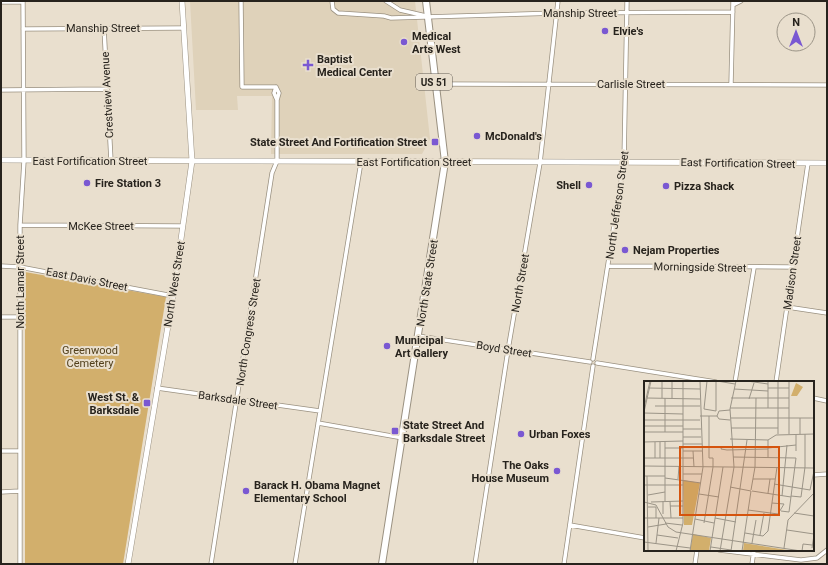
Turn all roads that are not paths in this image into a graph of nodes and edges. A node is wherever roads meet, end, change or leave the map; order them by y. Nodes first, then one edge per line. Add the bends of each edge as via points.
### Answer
1 (182, 1) edge
2 (241, 1) edge
3 (332, 1) edge
4 (386, 1) edge
5 (426, 1) edge
6 (558, 1) edge
7 (627, 1) edge
8 (741, 1) edge
9 (1, 2) edge
10 (23, 2) edge
11 (734, 3) edge
12 (734, 12) junction
13 (558, 13) junction
14 (627, 13) junction
15 (427, 16) junction
16 (104, 28) junction
17 (183, 28) junction
18 (23, 29) junction
19 (435, 84) junction
20 (550, 84) junction
21 (626, 84) junction
22 (731, 84) junction
23 (827, 85) edge
24 (107, 89) junction
25 (1, 90) edge
26 (23, 90) junction
27 (1, 160) edge
28 (24, 161) junction
29 (111, 161) junction
30 (192, 161) junction
31 (277, 161) junction
32 (361, 162) junction
33 (445, 162) junction
34 (624, 162) junction
35 (540, 163) junction
36 (808, 163) junction
37 (827, 164) edge
38 (20, 225) junction
39 (183, 226) junction
40 (1, 266) edge
41 (609, 266) junction
42 (20, 267) junction
43 (792, 267) junction
44 (754, 268) junction
45 (173, 296) junction
46 (787, 307) junction
47 (827, 313) edge
48 (1, 317) edge
49 (20, 318) junction
50 (418, 336) junction
51 (508, 350) junction
52 (592, 361) junction
53 (597, 363) junction
54 (593, 366) junction
55 (710, 381) edge
56 (735, 381) edge
57 (776, 381) edge
58 (157, 388) junction
59 (814, 398) edge
60 (238, 400) junction
61 (827, 401) edge
62 (320, 411) junction
63 (318, 423) junction
64 (403, 438) junction
65 (1, 451) edge
66 (20, 451) junction
67 (827, 474) edge
68 (814, 475) edge
69 (20, 491) junction
70 (1, 492) edge
71 (570, 526) junction
72 (644, 538) edge
73 (827, 550) edge
74 (697, 551) edge
75 (726, 551) edge
76 (754, 551) edge
77 (753, 555) junction
78 (20, 564) edge
79 (128, 564) edge
80 (211, 564) edge
81 (295, 564) edge
82 (382, 564) edge
83 (475, 564) edge
84 (564, 564) edge
85 (695, 564) edge
86 (752, 564) edge

1 - 17 street, North West Street
2 - 31 street, North Congress Street via 242,87 276,87 279,93
3 - 15 street, Manship Street via 332,7 338,13 416,19
4 - 15 street, Manship Street via 400,10
5 - 15 main road, North State Street / US 51
6 - 13 street, North Street
7 - 14 street, North Jefferson Street
8 - 11 street
9 - 10 street
10 - 18 street, North Lamar Street
11 - 12 street
12 - 14 street, Manship Street
12 - 22 street
13 - 14 street, Manship Street
13 - 15 street, Manship Street
13 - 20 street, North Street
14 - 21 street, North Jefferson Street
15 - 19 main road, North State Street / US 51
16 - 17 street, Manship Street
16 - 18 street, Manship Street
16 - 24 street, Crestview Avenue
17 - 30 street, North West Street
18 - 26 street, North Lamar Street
19 - 20 street, Carlisle Street
19 - 33 main road, North State Street / US 51
20 - 21 street, Carlisle Street
20 - 35 street, North Street
21 - 22 street, Carlisle Street
21 - 34 street, North Jefferson Street
22 - 23 street, Carlisle Street
24 - 26 street
24 - 29 street, Crestview Avenue
25 - 26 street
26 - 28 street, North Lamar Street
27 - 28 street, East Fortification Street
28 - 29 street, East Fortification Street
28 - 38 street, North Lamar Street
29 - 30 street, East Fortification Street
30 - 31 street, East Fortification Street
30 - 39 street, North West Street
31 - 32 street, East Fortification Street
31 - 60 street, North Congress Street via 272,173
32 - 33 street, East Fortification Street
32 - 62 street
33 - 35 street, East Fortification Street
33 - 50 main road, North State Street / US 51
34 - 35 street, East Fortification Street
34 - 36 street, East Fortification Street
34 - 41 street, North Jefferson Street
35 - 51 street, North Street
36 - 37 street, East Fortification Street
36 - 43 street, Madison Street
38 - 39 street, McKee Street
38 - 42 street, North Lamar Street
39 - 45 street, North West Street
40 - 42 street, East Davis Street
41 - 44 street, Morningside Street
41 - 52 street, North Jefferson Street
42 - 45 street, East Davis Street
42 - 49 street, North Lamar Street
43 - 44 street, Morningside Street
43 - 46 street, Madison Street
44 - 56 street
45 - 58 street, North West Street
46 - 47 street
46 - 57 street, Madison Street
48 - 49 street
49 - 66 street, North Lamar Street
50 - 51 street, Boyd Street
50 - 64 main road, North State Street / US 51
51 - 52 street, Boyd Street
51 - 83 street, North Street
52 - 53 street
52 - 54 street
53 - 54 street
53 - 55 street
54 - 71 street
58 - 60 street, Barksdale Street
58 - 79 street, North West Street
59 - 61 street
60 - 62 street, Barksdale Street
60 - 80 street, North Congress Street
62 - 63 street
63 - 64 street
63 - 81 street
64 - 82 main road, North State Street / US 51
65 - 66 street
66 - 69 street, North Lamar Street
67 - 68 street
69 - 70 street
69 - 78 street, North Lamar Street
71 - 72 street
71 - 84 street
73 - 77 street via 817,558 801,560
74 - 85 street
75 - 77 street
76 - 77 street
77 - 86 street

